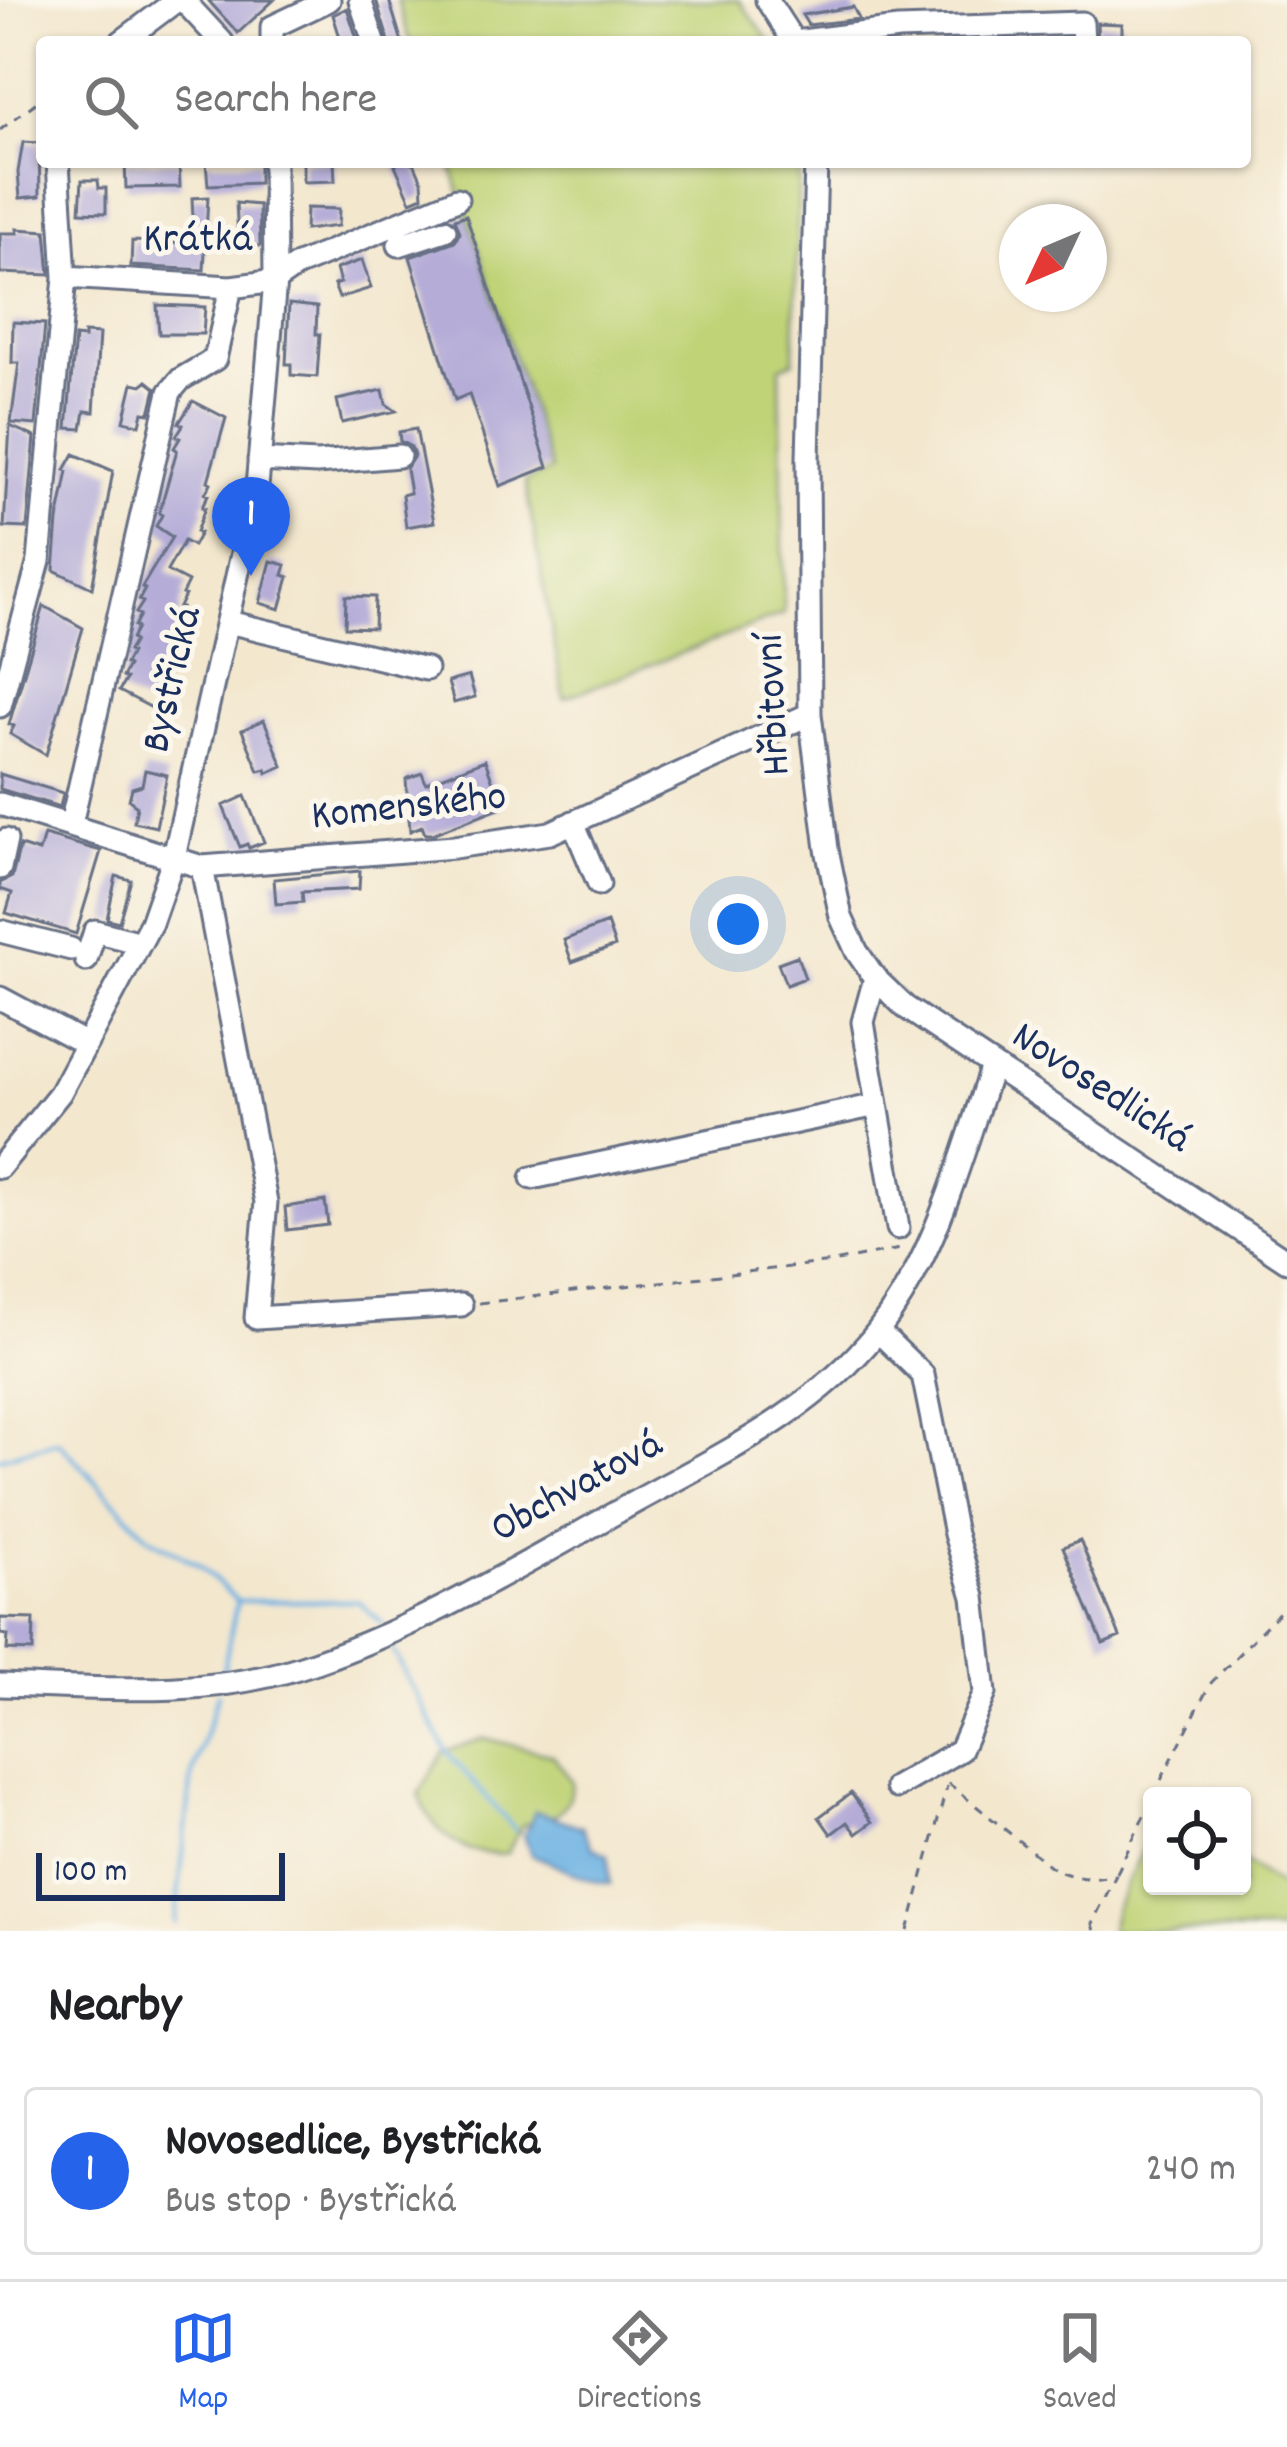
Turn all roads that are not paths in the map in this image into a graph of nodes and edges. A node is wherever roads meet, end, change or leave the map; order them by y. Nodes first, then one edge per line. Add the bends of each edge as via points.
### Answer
1 (180, 0) edge
2 (329, 0) edge
3 (360, 0) edge
4 (766, 0) edge
5 (129, 36) edge
6 (216, 36) edge
7 (272, 36) edge
8 (372, 36) edge
9 (790, 36) edge
10 (842, 36) edge
11 (1083, 36) edge
12 (58, 168) edge
13 (274, 168) edge
14 (816, 168) edge
15 (457, 199) dead end
16 (445, 230) dead end
17 (399, 245) dead end
18 (65, 277) junction
19 (275, 281) junction
20 (231, 287) junction
21 (399, 456) dead end
22 (259, 460) junction
23 (228, 622) junction
24 (426, 669) dead end
25 (0, 706) edge
26 (810, 714) junction
27 (0, 804) edge
28 (573, 822) junction
29 (71, 824) junction
30 (6, 840) dead end
31 (173, 857) junction
32 (202, 867) junction
33 (0, 868) edge
34 (599, 884) dead end
35 (0, 931) edge
36 (140, 944) junction
37 (874, 978) junction
38 (0, 998) edge
39 (86, 1044) junction
40 (992, 1066) junction
41 (877, 1105) junction
42 (0, 1167) edge
43 (532, 1178) dead end
44 (899, 1238) road end
45 (1287, 1261) edge
46 (461, 1305) road end
47 (878, 1331) junction
48 (0, 1684) edge
49 (896, 1787) dead end

1 - 5 street
1 - 6 street
2 - 7 street via 272,27
3 - 8 street
4 - 9 street
10 - 11 street via 1082,23
12 - 18 street
13 - 19 street, Bystřická
14 - 26 street, Hřbitovní
15 - 19 street, Krátká
16 - 17 street
18 - 20 street, Krátká
18 - 25 street via 39,561
19 - 20 street, Krátká
19 - 22 street, Bystřická
20 - 29 street via 215,359 170,392
21 - 22 street
22 - 23 street, Bystřická
23 - 24 street
23 - 31 street, Bystřická
26 - 28 street, Komenského
26 - 37 street, Hřbitovní via 833,890
27 - 29 street, Komenského
28 - 32 street, Komenského via 550,833 454,847
28 - 34 street
29 - 31 street, Komenského
30 - 33 street
31 - 32 street, Komenského
31 - 36 street, Bystřická
32 - 46 street via 266,1202 256,1318
35 - 36 street via 78,954 94,932
36 - 39 street, Bystřická
37 - 40 street, Novosedlická
37 - 41 street via 863,1022
38 - 39 street
39 - 42 street, Bystřická via 60,1093
40 - 45 street, Novosedlická
40 - 47 street, Obchvatová via 933,1236
41 - 43 street
41 - 44 street
47 - 48 street, Obchvatová via 843,1371 753,1436 395,1629 297,1668 213,1686
47 - 49 street via 923,1375 974,1598 986,1693 960,1750

